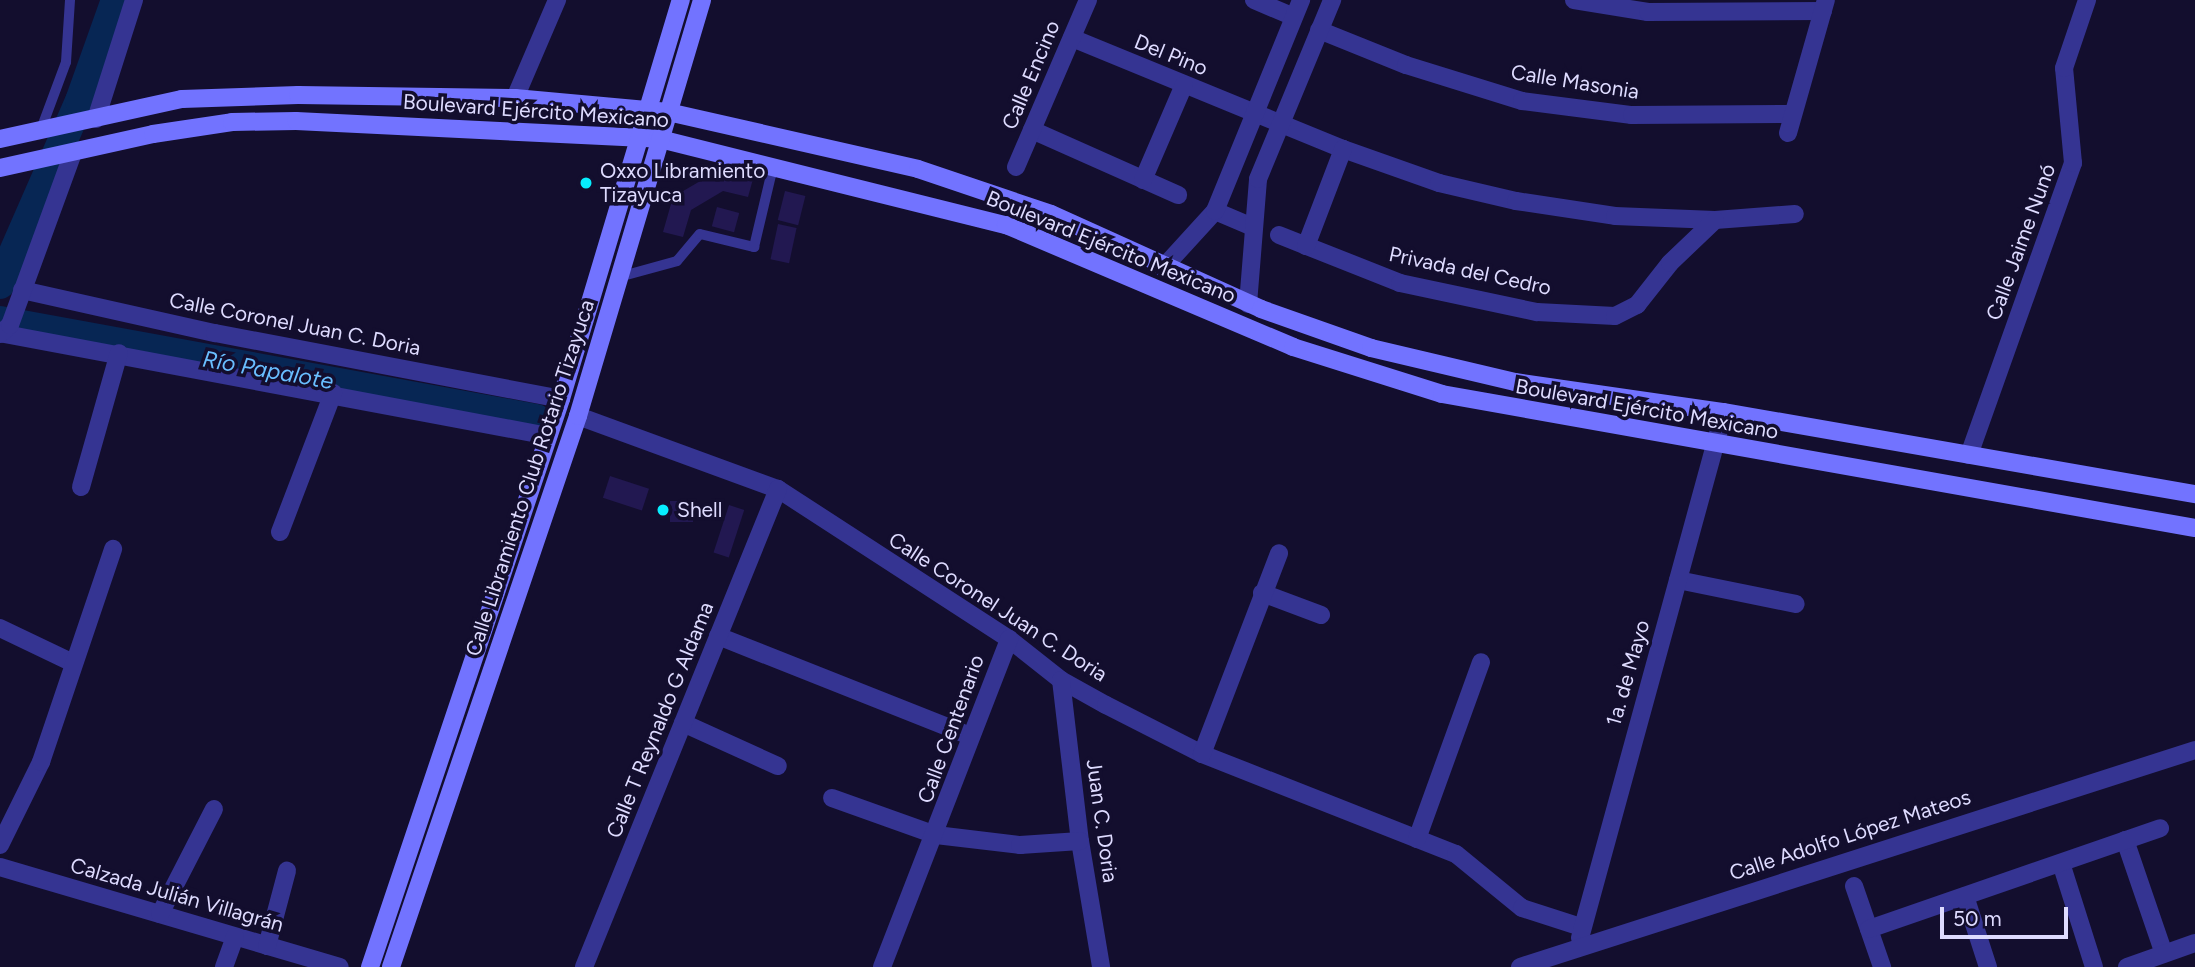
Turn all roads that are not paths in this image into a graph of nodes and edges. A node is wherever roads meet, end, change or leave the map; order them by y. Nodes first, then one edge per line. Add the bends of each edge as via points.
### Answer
1 (70, 0) edge
2 (134, 0) edge
3 (557, 0) edge
4 (681, 0) edge
5 (702, 0) edge
6 (1088, 0) edge
7 (1254, 0) edge
8 (1301, 0) edge
9 (1332, 0) edge
10 (1574, 0) edge
11 (2087, 0) edge
12 (1825, 5) edge
13 (1294, 18) junction
14 (1319, 30) junction
15 (1072, 38) junction
16 (1184, 85) junction
17 (298, 95) junction
18 (515, 98) junction
19 (649, 109) junction
20 (668, 112) junction
21 (1254, 113) junction
22 (1792, 114) junction
23 (96, 119) junction
24 (296, 121) junction
25 (1279, 123) junction
26 (1032, 130) junction
27 (40, 133) junction
28 (1788, 133) dead end
29 (641, 137) junction
30 (0, 139) edge
31 (660, 139) junction
32 (1343, 149) junction
33 (73, 153) junction
34 (781, 167) junction
35 (1016, 167) dead end
36 (0, 168) edge
37 (1232, 168) junction
38 (1258, 179) junction
39 (1143, 180) junction
40 (1178, 195) dead end
41 (1215, 211) junction
42 (1795, 214) dead end
43 (1715, 220) junction
44 (1251, 226) junction
45 (1279, 235) dead end
46 (1306, 246) junction
47 (1163, 268) junction
48 (619, 277) junction
49 (20, 295) junction
50 (1248, 304) junction
51 (3, 331) edge
52 (119, 353) junction
53 (333, 393) junction
54 (561, 398) junction
55 (1724, 412) junction
56 (578, 416) junction
57 (548, 436) junction
58 (1718, 445) junction
59 (1969, 454) junction
60 (81, 487) dead end
61 (778, 489) junction
62 (2195, 494) edge
63 (2195, 528) edge
64 (280, 532) dead end
65 (113, 549) dead end
66 (1279, 553) dead end
67 (1678, 580) junction
68 (1262, 593) junction
69 (1796, 604) dead end
70 (1321, 614) dead end
71 (0, 628) edge
72 (718, 636) junction
73 (1009, 639) junction
74 (71, 662) junction
75 (1481, 662) dead end
76 (1061, 680) junction
77 (682, 723) junction
78 (970, 736) junction
79 (2195, 750) edge
80 (1202, 754) junction
81 (778, 766) dead end
82 (832, 798) dead end
83 (214, 809) dead end
84 (2160, 828) dead end
85 (936, 835) junction
86 (1417, 839) junction
87 (2125, 840) junction
88 (1080, 842) junction
89 (0, 845) edge
90 (2060, 863) junction
91 (0, 867) edge
92 (287, 871) dead end
93 (1854, 886) dead end
94 (1965, 896) junction
95 (160, 914) junction
96 (1581, 927) junction
97 (1869, 929) junction
98 (235, 937) junction
99 (2195, 943) edge
100 (267, 946) junction
101 (1579, 946) junction
102 (2164, 954) junction
103 (225, 967) edge
104 (340, 967) edge
105 (370, 967) edge
106 (391, 967) edge
107 (584, 967) edge
108 (882, 967) edge
109 (1101, 967) edge
110 (1520, 967) edge
111 (1882, 967) edge
112 (1988, 967) edge
113 (2094, 967) edge
114 (2127, 967) edge

1 - 27 lane via 66,62
2 - 23 street
3 - 18 street
4 - 19 main road, Calle Libramiento Club Rotario Tizayuca
5 - 20 main road, Calle Libramiento Club Rotario Tizayuca
6 - 15 street, Calle Encino
7 - 13 street
8 - 13 street
9 - 14 street
10 - 12 street via 1648,12
11 - 59 street, Calle Jaime Nunó via 2064,68 2073,163
12 - 22 street
13 - 21 street
14 - 22 street, Calle Masonia via 1406,65 1522,101 1632,116
14 - 25 street
15 - 16 street, Del Pino
15 - 26 street, Calle Encino
16 - 21 street, Del Pino
16 - 39 street
17 - 18 main road, Boulevard Ejército Mexicano
17 - 23 main road, Boulevard Ejército Mexicano via 181,99
17 - 24 main road
18 - 19 main road, Boulevard Ejército Mexicano
19 - 20 main road, Boulevard Ejército Mexicano
19 - 29 main road, Calle Libramiento Club Rotario Tizayuca
20 - 31 main road, Calle Libramiento Club Rotario Tizayuca
20 - 47 main road, Boulevard Ejército Mexicano via 918,169 1051,214
21 - 25 street, Del Pino
21 - 37 street
22 - 28 street
23 - 27 main road, Boulevard Ejército Mexicano
24 - 29 main road, Boulevard Ejército Mexicano
24 - 33 main road, Boulevard Ejército Mexicano via 204,124
25 - 32 street
25 - 38 street
26 - 35 street, Calle Encino
26 - 39 street
27 - 30 main road, Boulevard Ejército Mexicano
29 - 31 main road, Boulevard Ejército Mexicano
29 - 54 main road, Calle Libramiento Club Rotario Tizayuca
31 - 34 main road, Boulevard Ejército Mexicano
31 - 48 main road, Calle Libramiento Club Rotario Tizayuca
32 - 43 street via 1439,183 1516,201 1615,216
32 - 46 street
33 - 36 main road, Boulevard Ejército Mexicano
33 - 49 street
34 - 48 lane via 771,176 754,247 700,234 677,261
34 - 58 main road, Boulevard Ejército Mexicano via 1006,225 1293,347 1392,381
37 - 38 street
37 - 41 street
38 - 44 street
39 - 40 street
41 - 44 street
41 - 47 street
42 - 43 street
43 - 46 street, Privada del Cedro via 1670,263 1637,305 1615,316 1537,312 1400,283
44 - 50 street
45 - 46 street, Privada del Cedro
47 - 50 main road, Boulevard Ejército Mexicano
48 - 56 main road, Calle Libramiento Club Rotario Tizayuca
49 - 51 street
49 - 54 street, Calle Coronel Juan C. Doria
50 - 55 main road, Boulevard Ejército Mexicano via 1371,348 1502,379
51 - 52 street
52 - 53 street
52 - 60 street
53 - 57 street
53 - 64 street
54 - 57 main road, Calle Libramiento Club Rotario Tizayuca
55 - 58 street, 1a. de Mayo
55 - 59 main road, Boulevard Ejército Mexicano
56 - 61 street, Calle Coronel Juan C. Doria
56 - 106 main road, Calle Libramiento Club Rotario Tizayuca
57 - 105 main road, Calle Libramiento Club Rotario Tizayuca
58 - 63 main road, Boulevard Ejército Mexicano
58 - 67 street, 1a. de Mayo
59 - 62 main road, Boulevard Ejército Mexicano
61 - 72 street, Calle T Reynaldo G Aldama
61 - 73 street, Calle Coronel Juan C. Doria
65 - 74 street
66 - 68 street
67 - 69 street
67 - 96 street, 1a. de Mayo
68 - 70 street
68 - 80 street
71 - 74 street
72 - 77 street, Calle T Reynaldo G Aldama
72 - 78 street
73 - 76 street, Calle Coronel Juan C. Doria
73 - 78 street, Calle Centenario
74 - 89 street via 41,762
75 - 86 street
76 - 80 street, Calle Coronel Juan C. Doria
76 - 88 street, Juan C. Doria
77 - 81 street
77 - 107 street, Calle T Reynaldo G Aldama
78 - 85 street, Calle Centenario
79 - 101 street, Calle Adolfo López Mateos
80 - 86 street, Calle Coronel Juan C. Doria
82 - 85 street, Calle Centenario
83 - 95 street
84 - 87 street
85 - 88 street, Calle Centenario via 1020,845
85 - 108 street, Calle Centenario
86 - 96 street, Calle Coronel Juan C. Doria via 1456,855 1522,908
87 - 90 street
87 - 102 street
88 - 109 street, Juan C. Doria
90 - 94 street
90 - 113 street
91 - 95 street, Calzada Julián Villagrán
92 - 100 street
93 - 97 street
94 - 97 street
94 - 112 street
95 - 98 street, Calzada Julián Villagrán
96 - 101 street, 1a. de Mayo
97 - 111 street
98 - 100 street, Calzada Julián Villagrán
98 - 103 street
99 - 102 street
100 - 104 street, Calzada Julián Villagrán
101 - 110 street, Calle Adolfo López Mateos
102 - 114 street

